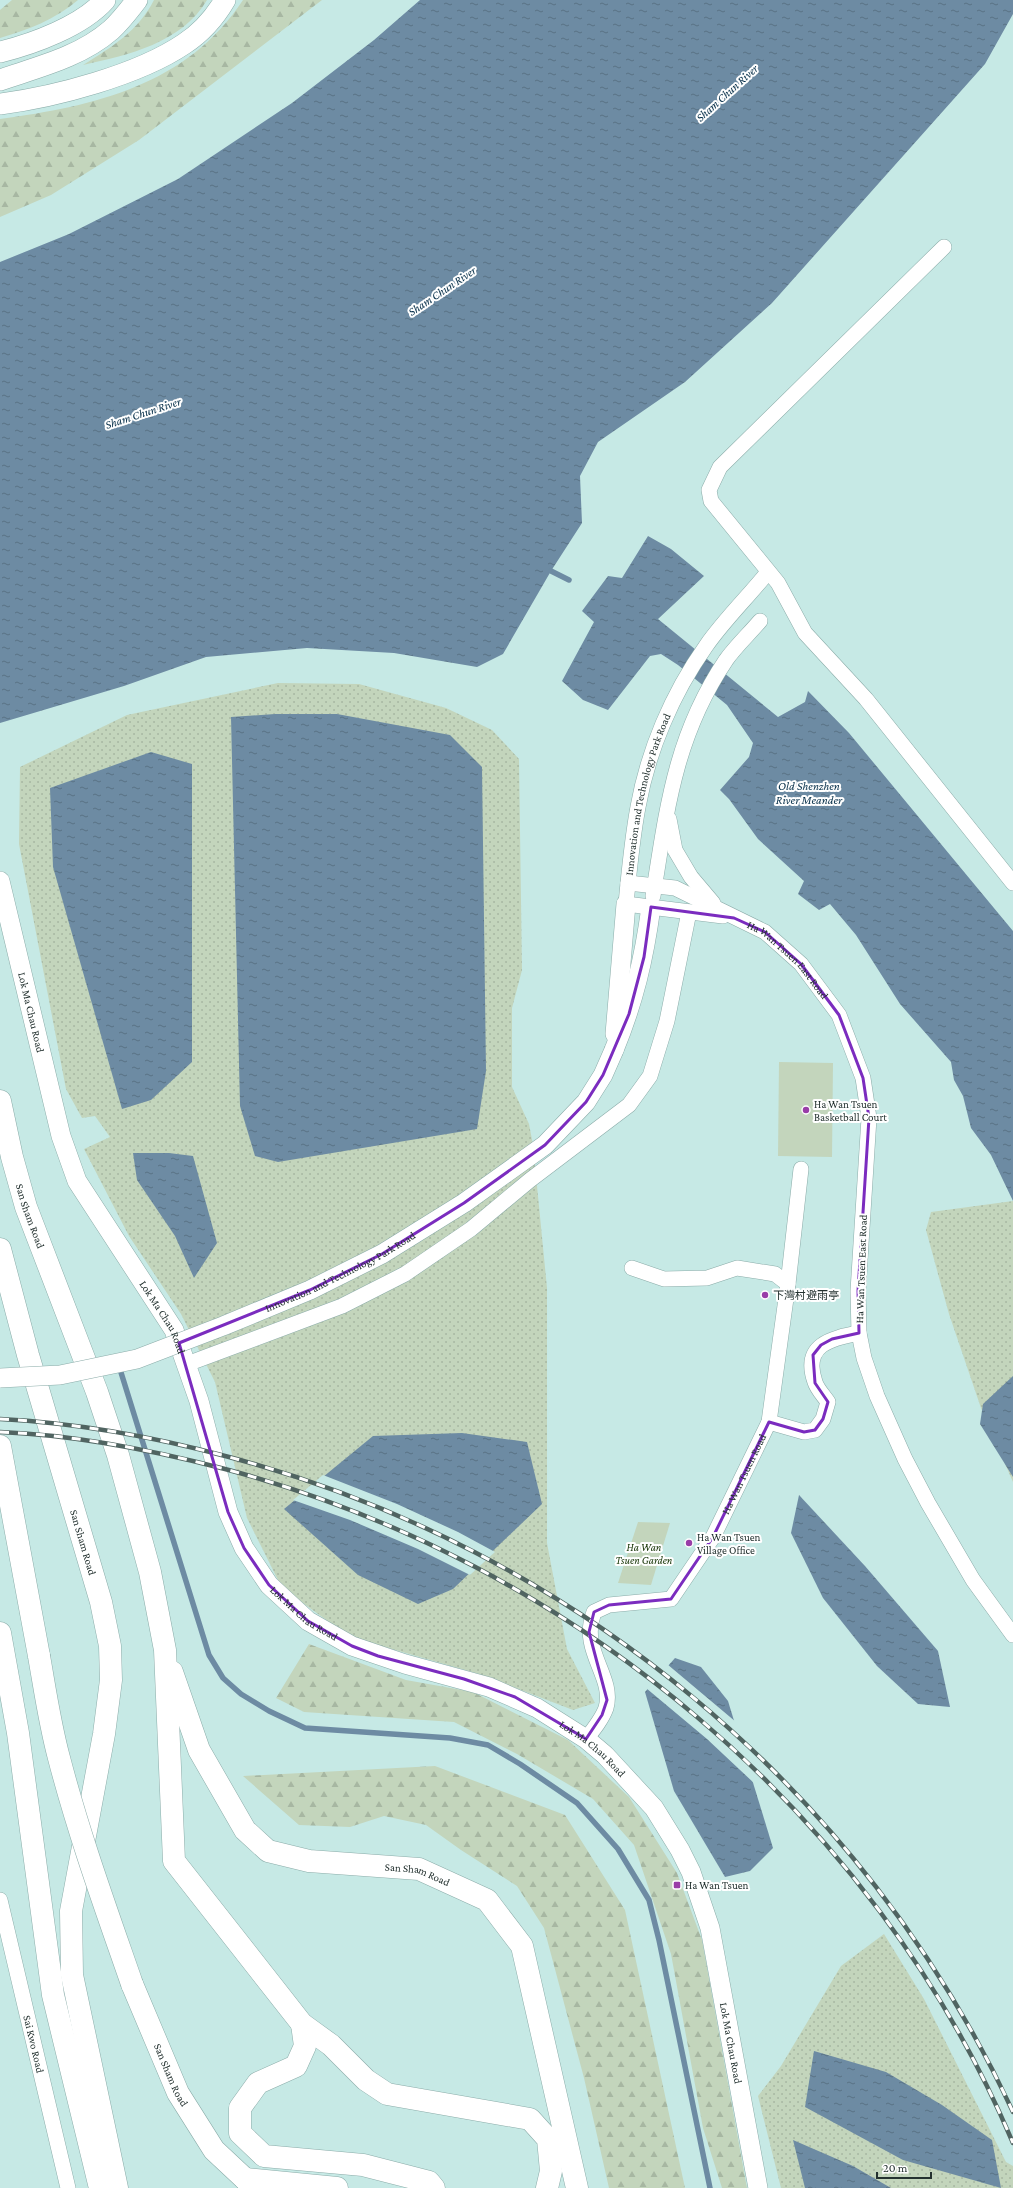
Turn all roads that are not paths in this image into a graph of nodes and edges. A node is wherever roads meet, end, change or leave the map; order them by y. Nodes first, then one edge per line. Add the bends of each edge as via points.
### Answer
1 (105, 0) edge
2 (137, 0) edge
3 (225, 0) edge
4 (6, 51) edge
5 (0, 80) edge
6 (0, 104) edge
7 (944, 247) dead end
8 (768, 572) junction
9 (760, 620) dead end
10 (667, 808) junction
11 (0, 881) edge
12 (628, 883) junction
13 (1013, 883) edge
14 (654, 886) junction
15 (626, 904) junction
16 (651, 907) junction
17 (689, 912) junction
18 (732, 917) junction
19 (614, 1050) junction
20 (0, 1101) edge
21 (801, 1169) dead end
22 (0, 1249) edge
23 (632, 1268) dead end
24 (788, 1284) junction
25 (860, 1333) junction
26 (187, 1364) junction
27 (0, 1378) edge
28 (769, 1422) junction
29 (0, 1446) edge
30 (0, 1633) edge
31 (1013, 1635) edge
32 (165, 1650) junction
33 (586, 1739) junction
34 (34, 1843) junction
35 (0, 1900) edge
36 (72, 1975) junction
37 (302, 2024) junction
38 (252, 2183) edge
39 (68, 2188) edge
40 (100, 2188) edge
41 (118, 2188) edge
42 (267, 2188) edge
43 (337, 2188) edge
44 (434, 2188) edge
45 (547, 2188) edge
46 (578, 2188) edge
47 (758, 2188) edge

1 - 4 main road via 82,19 44,38
2 - 5 main road via 111,30 85,48
3 - 6 main road via 218,12 190,39 148,63 56,94
7 - 8 street via 720,467 709,490 711,501
8 - 12 street, Innovation and Technology Park Road via 706,646 664,722 650,758 638,807
8 - 13 street via 778,583 805,633 866,699
9 - 10 street, Innovation and Technology Park Road via 727,659 705,695 690,726 674,775
10 - 14 street, Innovation and Technology Park Road
10 - 18 street via 674,850 690,878 709,901
11 - 26 street, Lok Ma Chau Road via 61,1136 77,1181 174,1330
12 - 14 street
12 - 15 street, Innovation and Technology Park Road
14 - 16 street, Innovation and Technology Park Road
14 - 18 street via 674,888
15 - 16 street
15 - 19 street, Innovation and Technology Park Road
16 - 17 street
16 - 19 street, Innovation and Technology Park Road via 644,957 629,1014
17 - 18 street
17 - 26 street via 667,1021 650,1076 629,1105 530,1180 471,1229 405,1274 342,1306
18 - 25 street, Ha Wan Tsuen East Road via 765,932 801,964 819,986 839,1015 863,1078 869,1118 858,1291
19 - 27 street, Innovation and Technology Park Road, bridge via 603,1075 586,1102 544,1145 464,1203 382,1254 310,1290 224,1326 137,1358 60,1375
20 - 32 main road, San Sham Road via 26,1207 97,1392 118,1455 150,1572
21 - 24 street, Ha Wan Tsuen Road
22 - 36 main road, San Sham Road via 28,1355 95,1582 110,1646 111,1680 104,1734 71,1911
23 - 24 street via 664,1279 706,1278 737,1268 775,1274
24 - 28 street, Ha Wan Tsuen Road
25 - 28 street via 821,1344 813,1355 812,1370 815,1383 828,1402 823,1418 815,1430 804,1432
25 - 31 street, Ha Wan Tsuen East Road via 869,1375 905,1459 955,1551 995,1613
26 - 33 street, Lok Ma Chau Road via 235,1530 256,1567 287,1603 308,1622 352,1646 515,1697 553,1717
28 - 33 street, Ha Wan Tsuen Road via 713,1537 672,1599 609,1605 594,1612 589,1632 605,1684 607,1700 602,1715
29 - 38 main road, San Sham Road, bridge via 58,1756 92,1871 132,1984 178,2093 214,2150
30 - 34 main road, San Sham Road
32 - 37 main road, San Sham Road via 174,1861
32 - 46 main road, San Sham Road via 200,1750 245,1830 268,1851 308,1861 419,1869 486,1900 522,1946
33 - 47 street, Lok Ma Chau Road via 622,1772 654,1808 680,1850 698,1889 715,1950
34 - 36 main road, San Sham Road via 50,1878
34 - 40 main road, San Sham Road via 53,1995
35 - 39 street, Sai Kwo Road
36 - 41 main road, San Sham Road
37 - 44 main road via 305,2046 296,2066 258,2083 240,2108 240,2133 264,2156 363,2166 429,2182
37 - 45 main road, San Sham Road via 331,2045 366,2080 387,2094 530,2119 548,2139 551,2171
38 - 42 main road, San Sham Road
38 - 43 main road

